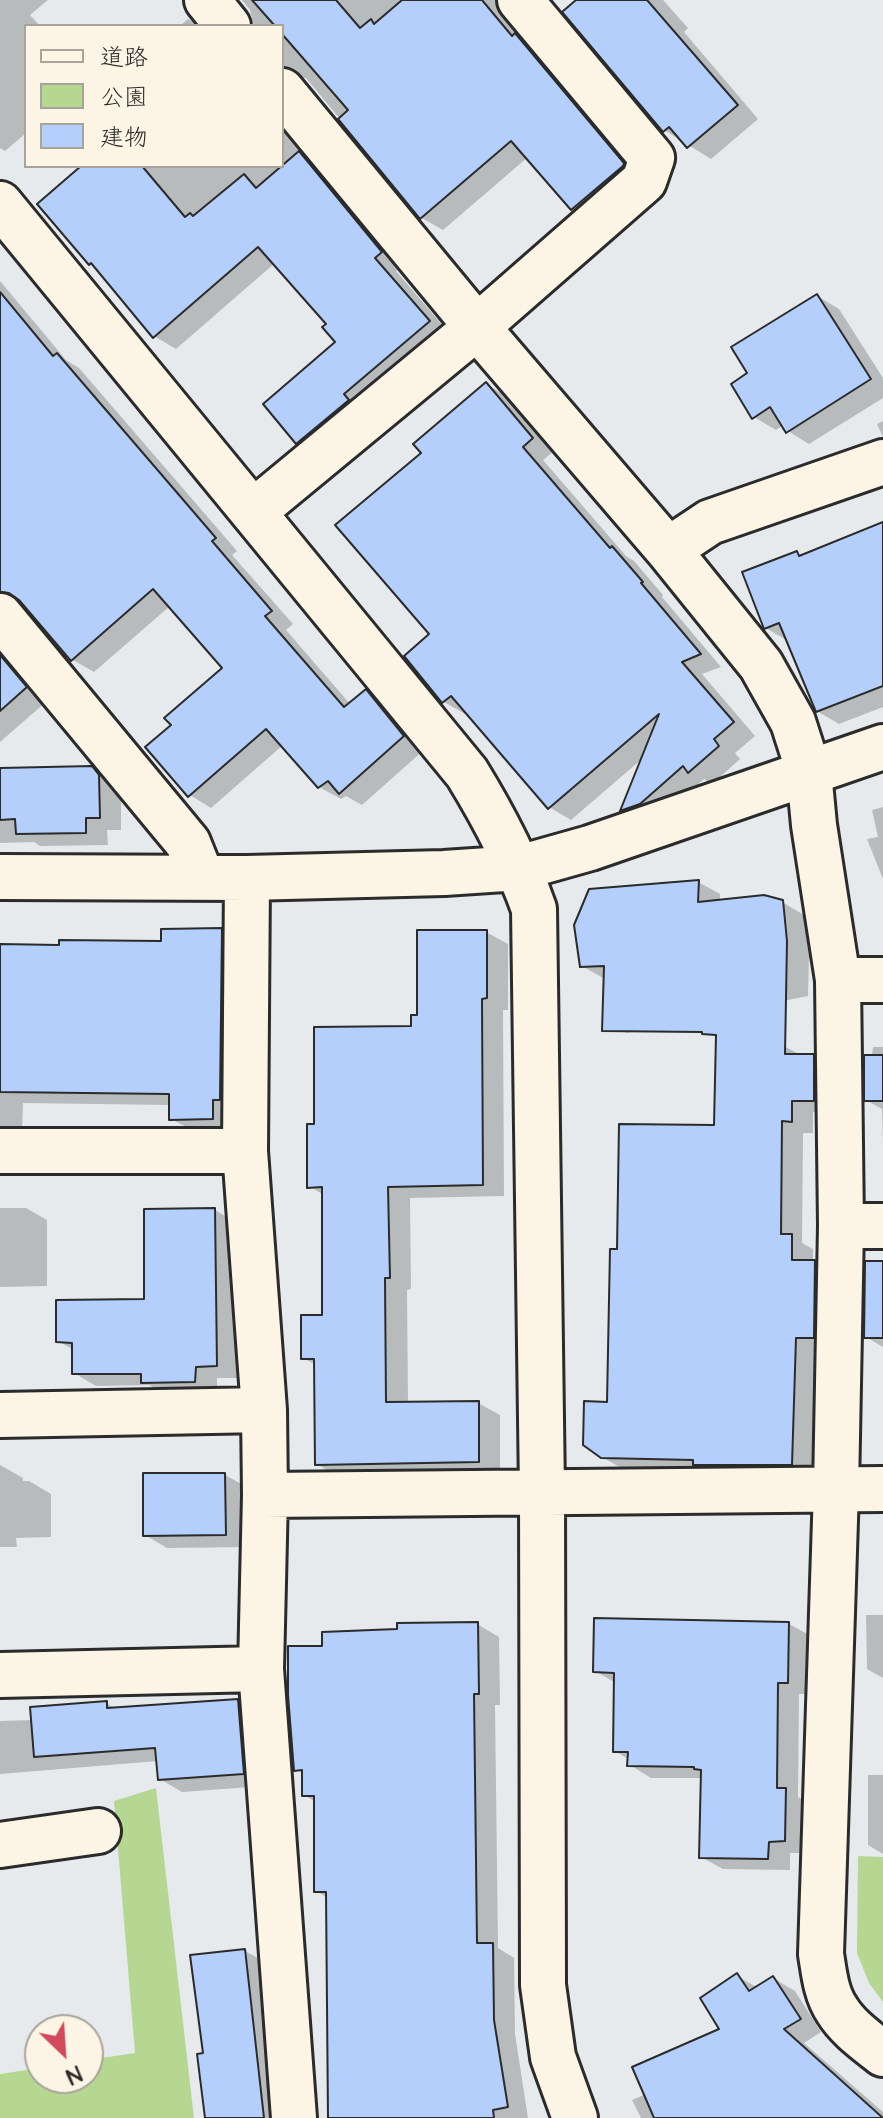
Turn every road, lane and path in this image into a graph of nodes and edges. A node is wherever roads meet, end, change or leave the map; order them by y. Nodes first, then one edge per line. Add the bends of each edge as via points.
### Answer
1 (207, 0) edge
2 (520, 0) edge
3 (226, 24) edge
4 (284, 93) edge
5 (0, 204) edge
6 (477, 327) junction
7 (883, 462) edge
8 (253, 512) junction
9 (669, 551) junction
10 (0, 616) edge
11 (883, 747) edge
12 (809, 772) junction
13 (519, 868) junction
14 (0, 877) edge
15 (202, 878) junction
16 (247, 878) junction
17 (838, 980) junction
18 (883, 980) edge
19 (0, 1151) edge
20 (245, 1151) junction
21 (862, 1226) edge
22 (264, 1410) junction
23 (0, 1415) edge
24 (836, 1489) junction
25 (883, 1489) edge
26 (542, 1491) junction
27 (265, 1495) junction
28 (261, 1669) junction
29 (0, 1675) edge
30 (98, 1831) dead end
31 (0, 1845) edge
32 (883, 2054) edge
33 (294, 2118) edge
34 (575, 2118) edge

1 - 3 street
2 - 6 street via 652,158 644,181
4 - 6 street
5 - 8 street
6 - 8 street
6 - 9 street
7 - 9 street via 710,522
8 - 13 street via 467,773
9 - 12 street via 761,665 793,722
10 - 15 street via 188,843
11 - 12 street
12 - 13 street
12 - 17 street
13 - 16 street
13 - 26 street via 534,909
14 - 15 street
15 - 16 street
16 - 20 street
17 - 18 street
17 - 21 street
19 - 20 street
20 - 22 street
21 - 24 street
22 - 23 street
22 - 27 street
24 - 25 street
24 - 26 street
24 - 32 street via 821,1954 836,2009
26 - 27 street
26 - 34 street via 543,1985 553,2057
27 - 28 street
28 - 29 street
28 - 33 street
30 - 31 street

